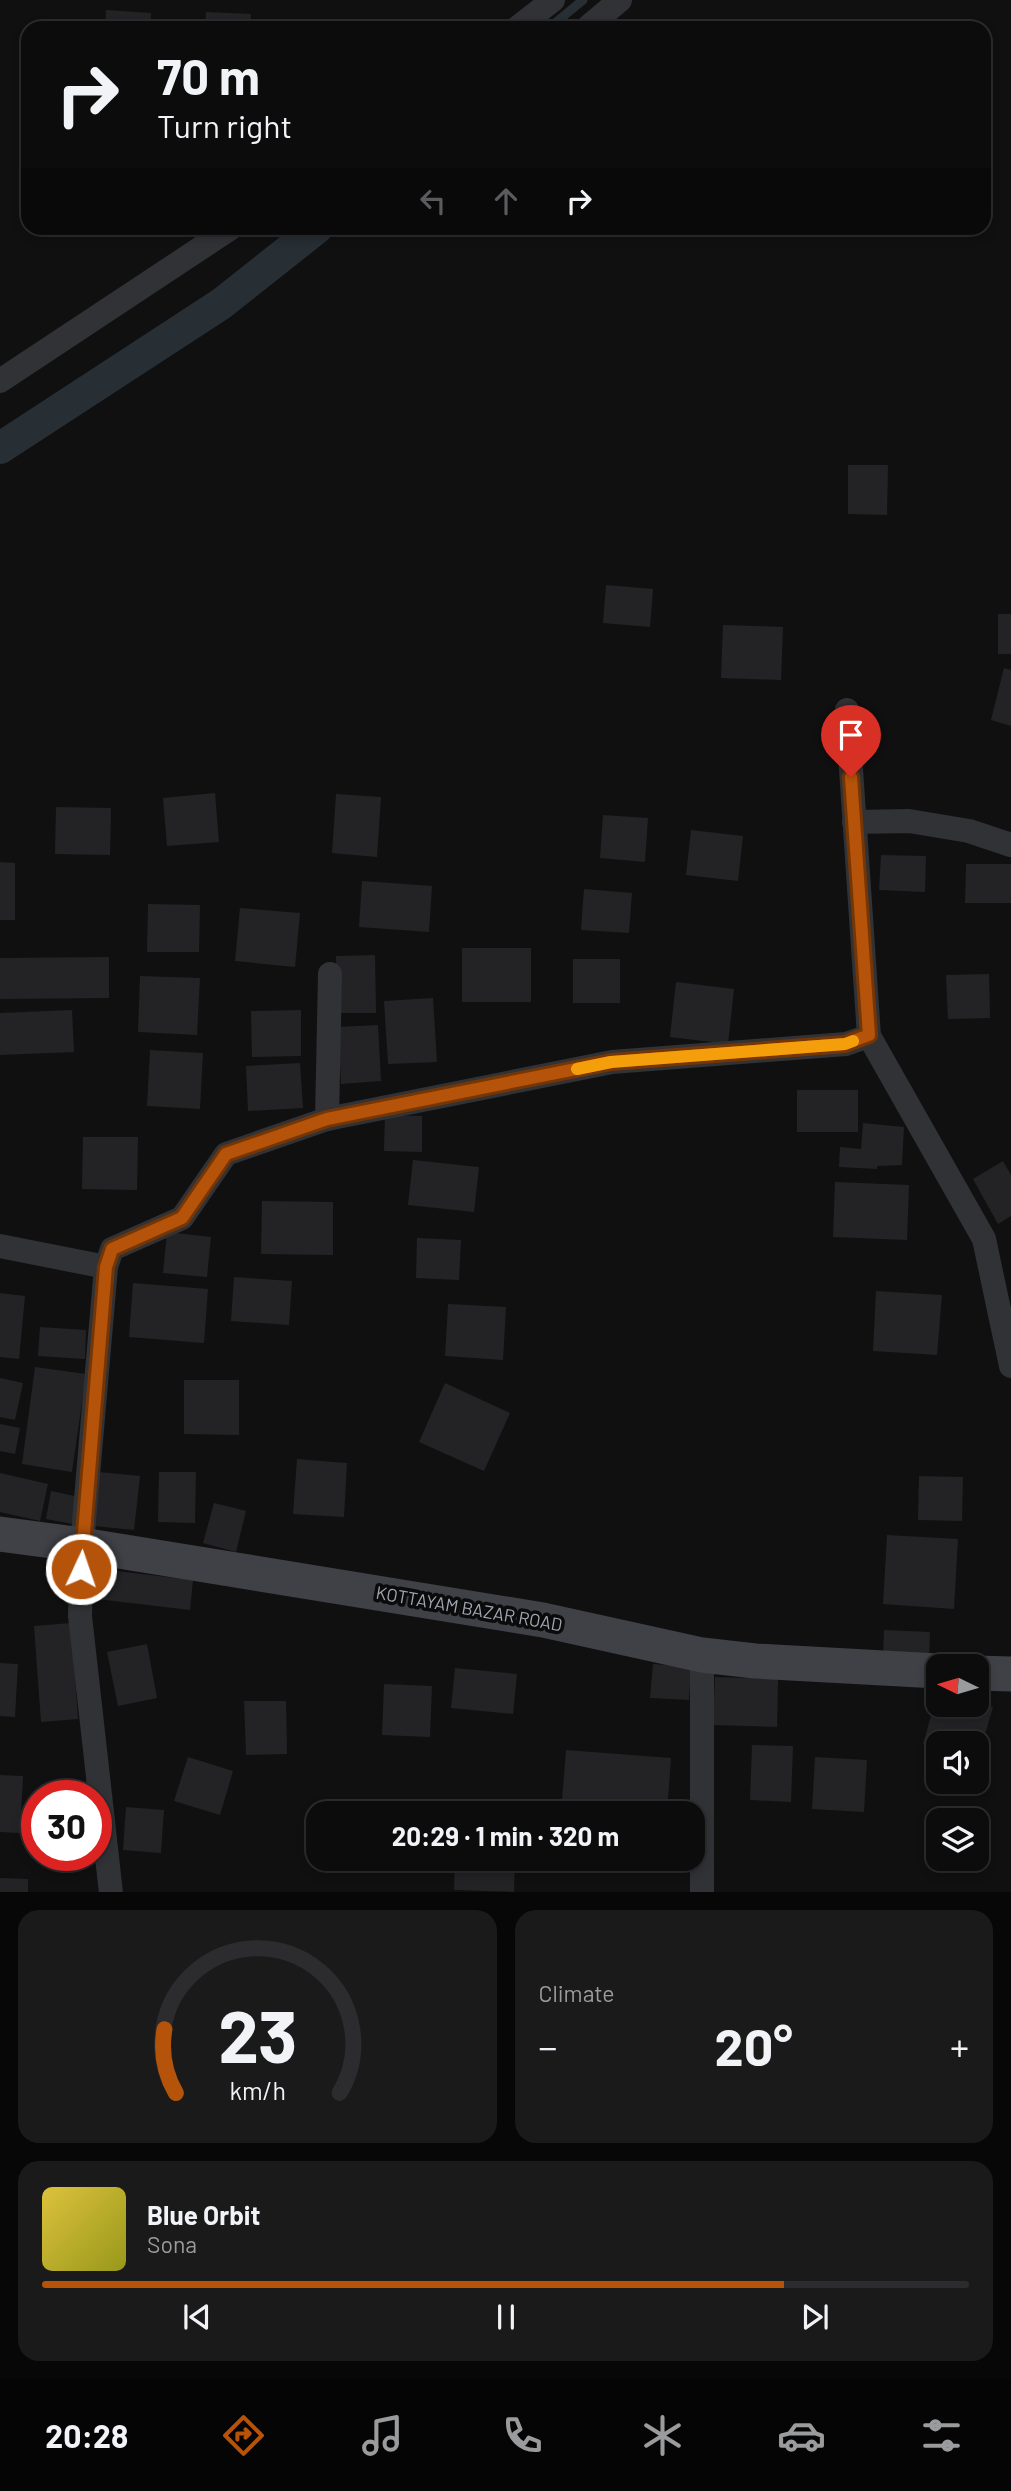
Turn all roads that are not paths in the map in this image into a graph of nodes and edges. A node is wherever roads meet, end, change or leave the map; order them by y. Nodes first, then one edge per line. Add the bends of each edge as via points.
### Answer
1 (553, 0) edge
2 (620, 0) edge
3 (526, 21) edge
4 (595, 21) edge
5 (220, 235) edge
6 (0, 381) edge
7 (846, 710) dead end
8 (854, 822) junction
9 (1011, 845) edge
10 (330, 974) dead end
11 (869, 1035) junction
12 (327, 1119) junction
13 (0, 1246) edge
14 (106, 1267) junction
15 (1011, 1366) edge
16 (0, 1534) edge
17 (82, 1545) junction
18 (702, 1655) junction
19 (926, 1670) edge
20 (989, 1673) edge
21 (1011, 1674) edge
22 (111, 1892) edge
23 (702, 1892) edge

1 - 3 street
2 - 4 street
5 - 6 street
7 - 8 street
8 - 9 street via 909,821 969,831
8 - 11 street
10 - 12 street
11 - 12 street via 845,1044 611,1062
11 - 15 street via 984,1239
12 - 14 street via 226,1154 182,1218 112,1249
13 - 14 street
14 - 17 street
16 - 17 main road, KOTTAYAM BAZAR ROAD
17 - 18 main road, KOTTAYAM BAZAR ROAD via 543,1620
17 - 22 street via 80,1616
18 - 19 main road, KOTTAYAM BAZAR ROAD
18 - 23 street
20 - 21 main road

